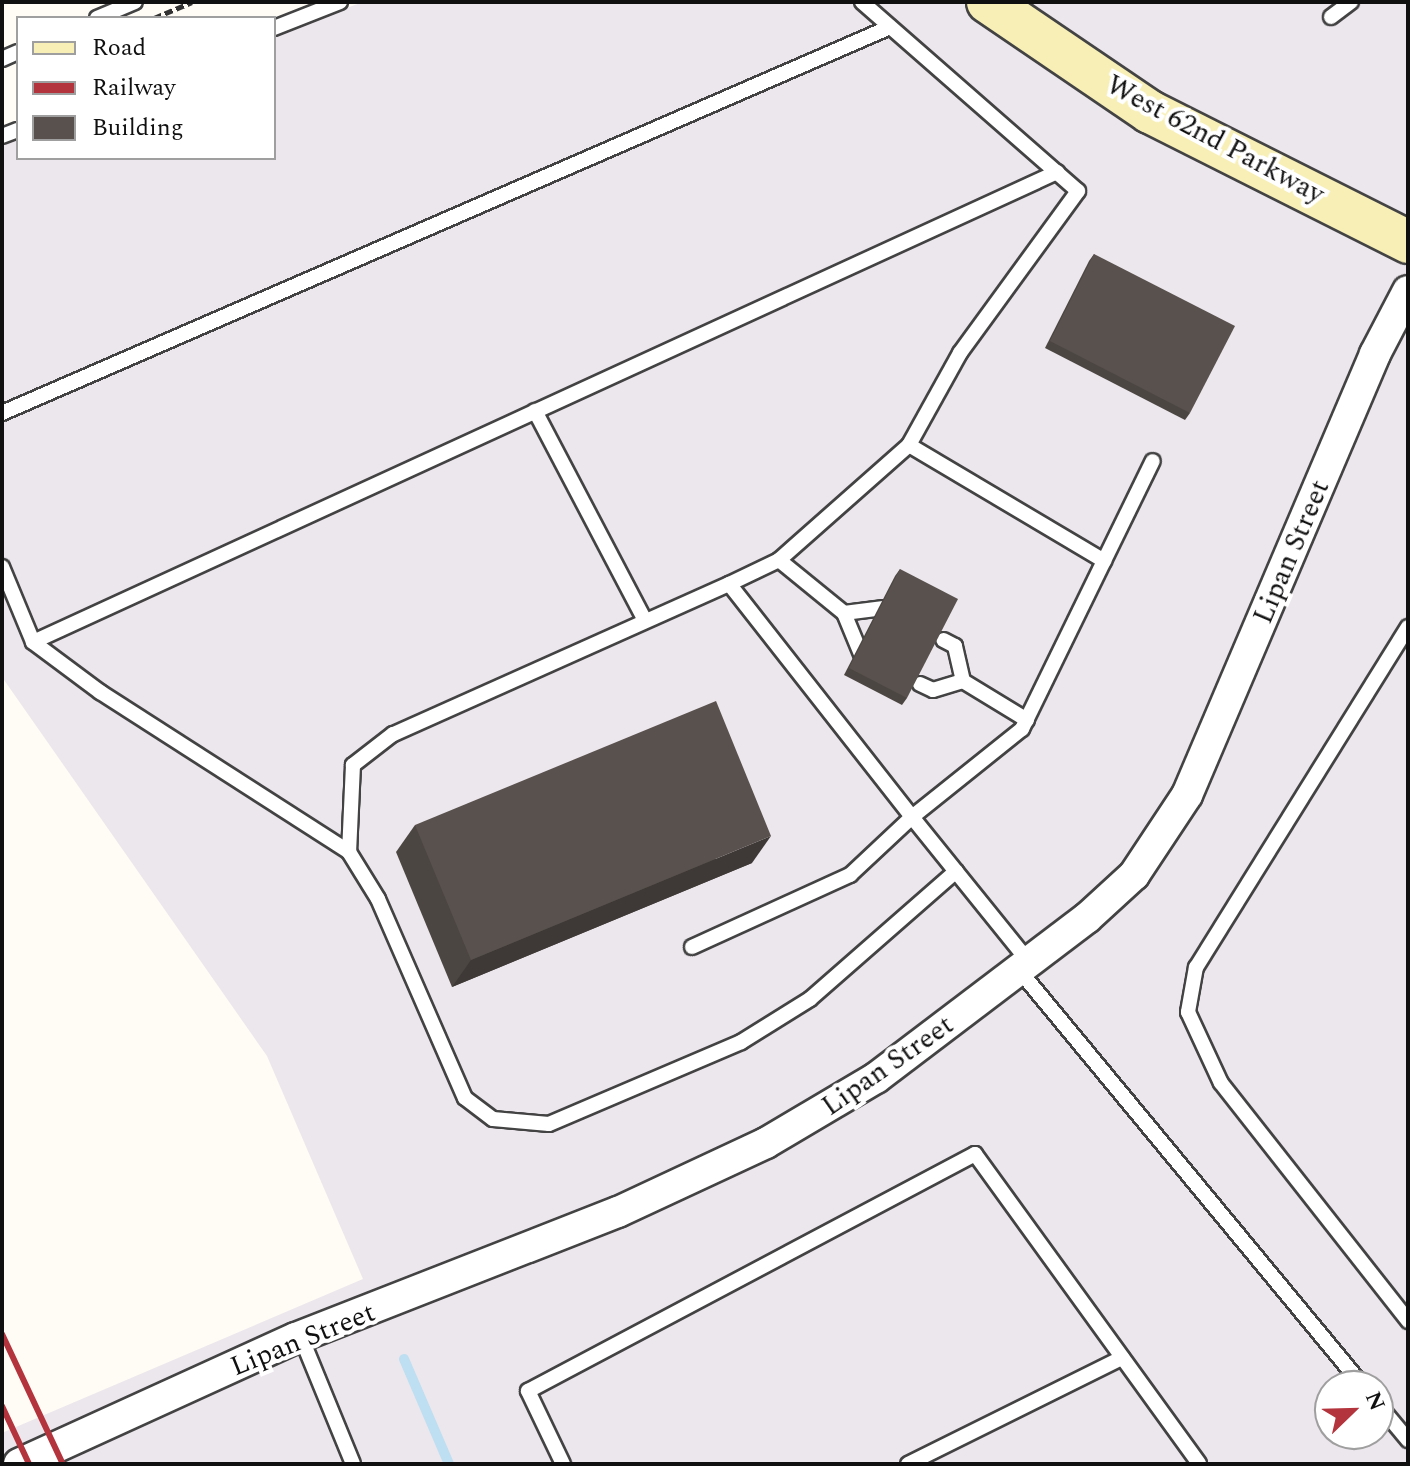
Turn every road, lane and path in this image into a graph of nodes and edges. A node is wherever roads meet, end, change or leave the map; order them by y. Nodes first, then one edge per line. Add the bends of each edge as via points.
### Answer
1 (135, 2) edge
2 (192, 2) edge
3 (340, 2) edge
4 (862, 2) edge
5 (988, 2) edge
6 (1351, 2) edge
7 (102, 16) edge
8 (159, 16) edge
9 (1331, 17) dead end
10 (276, 27) edge
11 (890, 27) junction
12 (1057, 172) junction
13 (1408, 242) edge
14 (1408, 291) edge
15 (535, 411) junction
16 (2, 413) edge
17 (909, 445) junction
18 (1153, 461) dead end
19 (779, 560) junction
20 (1104, 561) junction
21 (2, 567) edge
22 (729, 584) junction
23 (884, 608) edge
24 (844, 613) junction
25 (644, 619) junction
26 (1408, 627) edge
27 (943, 640) edge
28 (33, 642) junction
29 (861, 654) edge
30 (963, 681) junction
31 (920, 684) edge
32 (1027, 720) junction
33 (912, 817) junction
34 (349, 852) junction
35 (956, 871) junction
36 (692, 947) dead end
37 (1024, 966) junction
38 (1408, 1321) edge
39 (301, 1337) junction
40 (1122, 1358) junction
41 (1350, 1370) edge
42 (1394, 1423) edge
43 (1408, 1440) edge
44 (19, 1464) edge
45 (353, 1464) edge
46 (563, 1464) edge
47 (908, 1464) edge
48 (1199, 1464) edge

1 - 7 lane
2 - 8 path
3 - 10 lane
4 - 11 lane
5 - 13 street, West 62nd Parkway via 1150,112
6 - 9 lane
11 - 12 lane
11 - 16 lane
12 - 15 lane
12 - 17 lane via 1078,191 960,353
14 - 37 street, Lipan Street via 1375,354 1187,795 1134,875
15 - 25 lane
15 - 28 lane
17 - 19 lane
17 - 20 lane
18 - 20 lane
19 - 22 lane
19 - 24 lane
20 - 32 lane
21 - 28 lane
22 - 25 lane
22 - 33 lane
23 - 24 lane
24 - 29 lane
25 - 34 lane via 393,734 353,765
26 - 38 lane via 1196,967 1188,1012 1221,1083
27 - 30 lane via 955,646
28 - 34 lane via 100,692
30 - 31 lane via 933,690
30 - 32 lane
32 - 33 lane
33 - 35 lane
33 - 36 lane via 850,875
34 - 35 lane via 378,899 465,1098 493,1119 549,1124 752,1035 810,999
35 - 37 lane
37 - 39 street, Lipan Street via 876,1078 766,1143 618,1212
37 - 41 lane
39 - 44 street, Lipan Street
39 - 45 lane
40 - 46 lane via 975,1154 528,1391
40 - 47 lane
40 - 48 lane
42 - 43 lane

